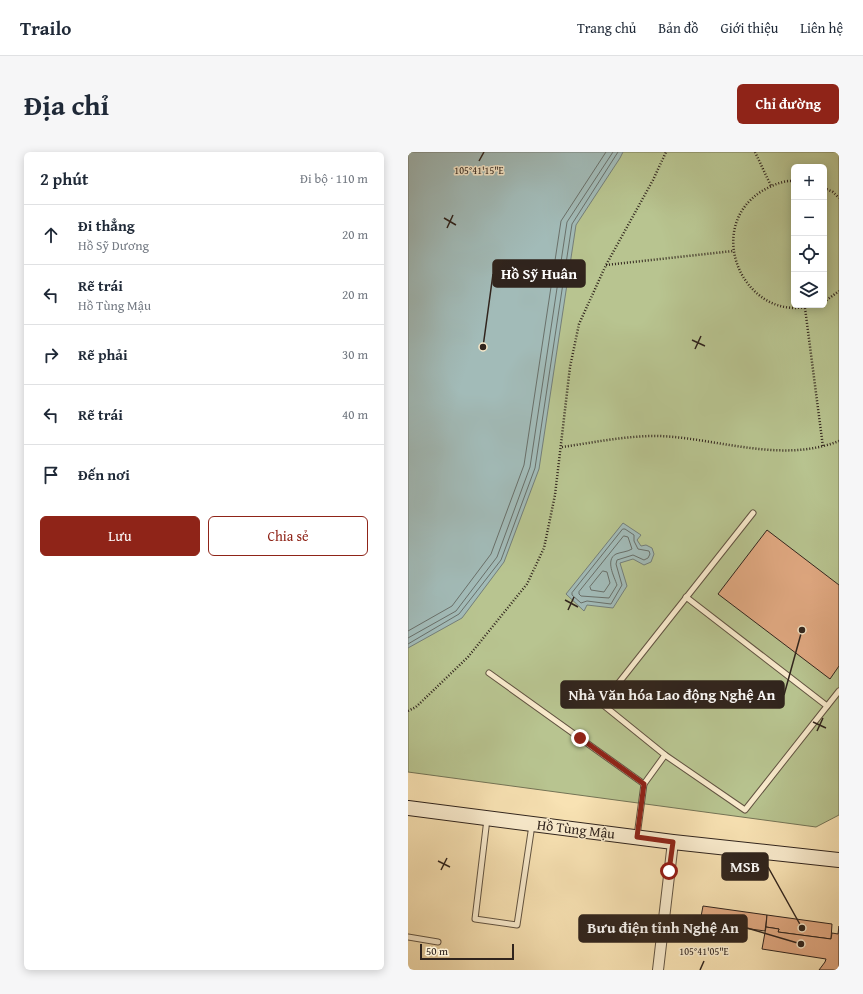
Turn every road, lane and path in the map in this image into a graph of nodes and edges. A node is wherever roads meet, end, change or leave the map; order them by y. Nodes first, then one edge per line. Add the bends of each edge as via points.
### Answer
1 (666, 152) edge
2 (755, 152) edge
3 (791, 182) edge
4 (771, 186) junction
5 (827, 189) edge
6 (839, 198) edge
7 (733, 251) junction
8 (606, 265) junction
9 (839, 291) edge
10 (827, 300) edge
11 (791, 307) edge
12 (805, 308) edge
13 (839, 441) edge
14 (823, 447) junction
15 (562, 448) junction
16 (753, 513) dead end
17 (686, 597) junction
18 (489, 673) dead end
19 (839, 691) edge
20 (827, 706) junction
21 (408, 711) edge
22 (665, 755) junction
23 (644, 784) junction
24 (408, 808) edge
25 (487, 818) junction
26 (532, 823) junction
27 (637, 837) junction
28 (673, 842) junction
29 (839, 860) edge
30 (408, 937) edge
31 (438, 942) dead end
32 (658, 970) edge

1 - 8 path
2 - 4 path
3 - 4 path
4 - 7 path via 754,196 741,212 734,231
5 - 6 path
7 - 8 path
7 - 11 path via 738,270 750,287 766,300
8 - 15 path via 579,324 570,367
9 - 10 path
12 - 14 path
13 - 14 path
14 - 15 path via 786,450 739,447 673,437 639,436
15 - 21 path via 544,548 527,584 468,657 416,707
16 - 17 lane
17 - 20 lane
17 - 22 lane via 602,704
18 - 23 lane
19 - 20 lane
20 - 22 lane via 745,810
22 - 23 lane
23 - 27 lane
24 - 25 main road, Hồ Tùng Mậu
25 - 26 main road, Hồ Tùng Mậu
25 - 26 lane via 475,919 517,925
26 - 27 main road, Hồ Tùng Mậu
27 - 28 main road, Hồ Tùng Mậu
28 - 29 main road, Hồ Tùng Mậu
28 - 32 street
30 - 31 lane

